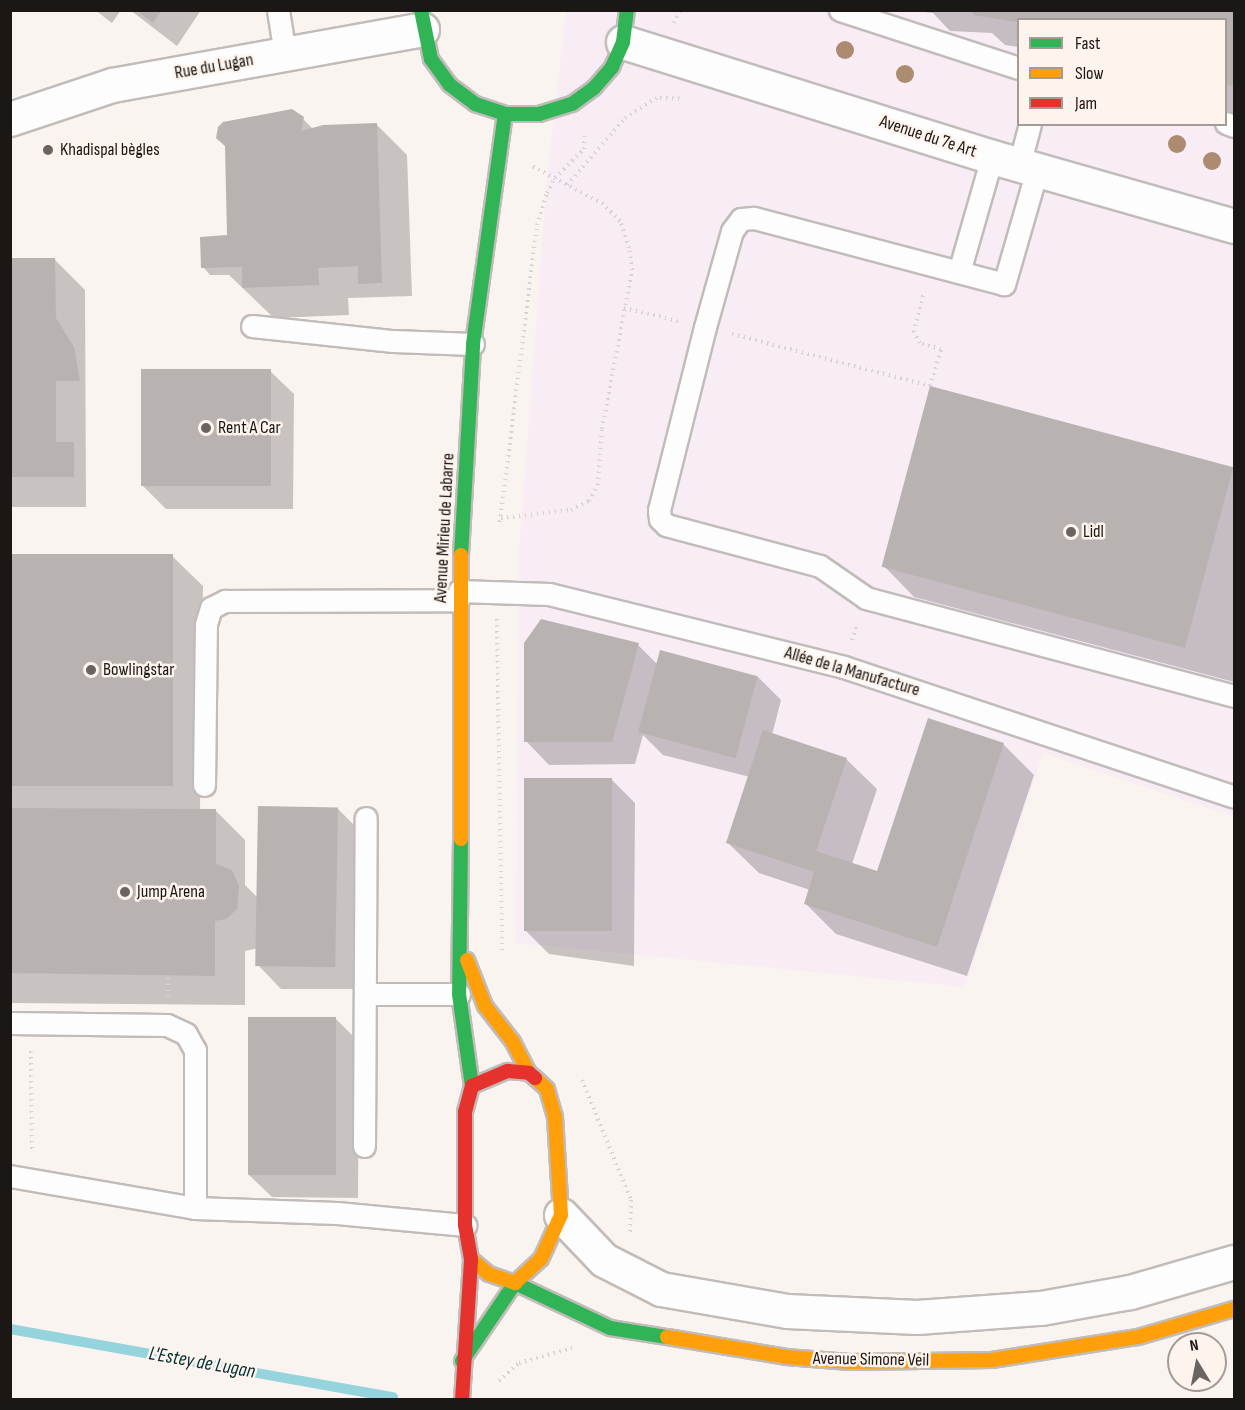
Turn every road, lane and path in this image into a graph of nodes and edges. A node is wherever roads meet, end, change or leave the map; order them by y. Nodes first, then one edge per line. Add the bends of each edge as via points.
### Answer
1 (278, 10) edge
2 (627, 10) edge
3 (680, 10) edge
4 (840, 10) edge
5 (421, 20) edge
6 (623, 42) junction
7 (660, 53) junction
8 (285, 54) junction
9 (1017, 68) edge
10 (660, 98) junction
11 (692, 100) dead end
12 (505, 114) junction
13 (10, 119) edge
14 (1029, 126) edge
15 (584, 149) dead end
16 (499, 153) junction
17 (1016, 164) junction
18 (555, 178) junction
19 (567, 184) junction
20 (1234, 226) edge
21 (931, 265) junction
22 (959, 272) junction
23 (624, 308) junction
24 (252, 326) dead end
25 (705, 327) junction
26 (473, 344) junction
27 (501, 518) junction
28 (500, 529) dead end
29 (496, 592) junction
30 (459, 595) junction
31 (866, 598) junction
32 (844, 667) junction
33 (1234, 696) edge
34 (204, 785) dead end
35 (1234, 797) edge
36 (366, 818) dead end
37 (462, 947) junction
38 (502, 954) dead end
39 (168, 975) dead end
40 (365, 994) junction
41 (459, 994) junction
42 (21, 1023) edge
43 (167, 1025) junction
44 (529, 1073) junction
45 (580, 1078) dead end
46 (472, 1086) junction
47 (364, 1146) dead end
48 (10, 1176) edge
49 (31, 1180) junction
50 (195, 1208) junction
51 (561, 1215) junction
52 (465, 1225) junction
53 (471, 1259) junction
54 (1234, 1262) edge
55 (618, 1270) junction
56 (514, 1283) junction
57 (1041, 1308) junction
58 (1234, 1309) edge
59 (599, 1324) junction
60 (1046, 1352) junction
61 (462, 1361) junction
62 (498, 1383) dead end
63 (462, 1400) edge

1 - 8 lane
2 - 6 main road
3 - 7 path
4 - 9 lane
5 - 8 street, Rue du Lugan
5 - 12 main road via 432,59 450,85 475,104
6 - 7 street, Avenue du 7e Art
6 - 12 main road via 612,67 594,88 572,104 539,114
7 - 10 path
7 - 17 street, Avenue du 7e Art
8 - 13 street, Rue du Lugan via 112,85
10 - 11 path
10 - 19 path via 625,118
12 - 16 main road, Avenue Mirieu de Labarre
14 - 17 lane
15 - 18 path
16 - 18 path
16 - 26 main road, Avenue Mirieu de Labarre
17 - 20 street, Avenue du 7e Art
17 - 22 lane
17 - 22 lane via 1004,285
18 - 19 path
18 - 27 path via 537,225
19 - 23 path via 603,204 620,221 632,270
21 - 22 lane
21 - 25 lane via 754,219 741,219 732,231
21 - 25 path via 914,332 920,343 941,349 930,386
23 - 25 path
23 - 27 path via 602,429 598,485 589,501 571,510
24 - 26 lane via 393,341
25 - 31 lane via 659,510 660,519 666,525 820,566
26 - 30 main road, Avenue Mirieu de Labarre
27 - 28 path
29 - 30 lane, Allée de la Manufacture
29 - 32 lane, Allée de la Manufacture via 549,594
29 - 38 path
30 - 34 lane, Allée de la Manufacture via 225,601 211,608 206,624
30 - 37 main road, Avenue Mirieu de Labarre
31 - 32 path
31 - 33 lane
32 - 35 lane, Allée de la Manufacture
36 - 40 lane
37 - 41 main road, Avenue Mirieu de Labarre
37 - 44 main road, Avenue Mirieu de Labarre via 485,1006 513,1042
39 - 43 path
40 - 41 lane
40 - 47 lane
41 - 46 main road, Avenue Mirieu de Labarre
42 - 43 lane
42 - 49 path
43 - 50 lane via 186,1034 195,1050
44 - 46 main road via 508,1071
44 - 51 main road, Avenue Mirieu de Labarre via 547,1089 555,1117
45 - 55 path via 631,1200 630,1238
46 - 52 main road, Avenue Mirieu de Labarre via 465,1112
48 - 49 lane
49 - 50 lane
50 - 52 lane via 337,1213
51 - 55 street
51 - 56 main road, Avenue Mirieu de Labarre via 541,1259
52 - 53 main road, Avenue Mirieu de Labarre
53 - 56 main road via 489,1274
53 - 61 main road, Avenue Mirieu de Labarre
54 - 57 street via 1130,1292
55 - 57 street via 661,1289 787,1311 917,1317
56 - 59 main road, Avenue Simone Veil
56 - 61 main road, Avenue Mirieu de Labarre
57 - 60 street
58 - 60 main road, Avenue Simone Veil via 1138,1337
59 - 60 main road, Avenue Simone Veil via 674,1340 850,1362 992,1360
59 - 62 path via 581,1344 519,1363 505,1371
61 - 63 main road, Avenue Mirieu de Labarre

